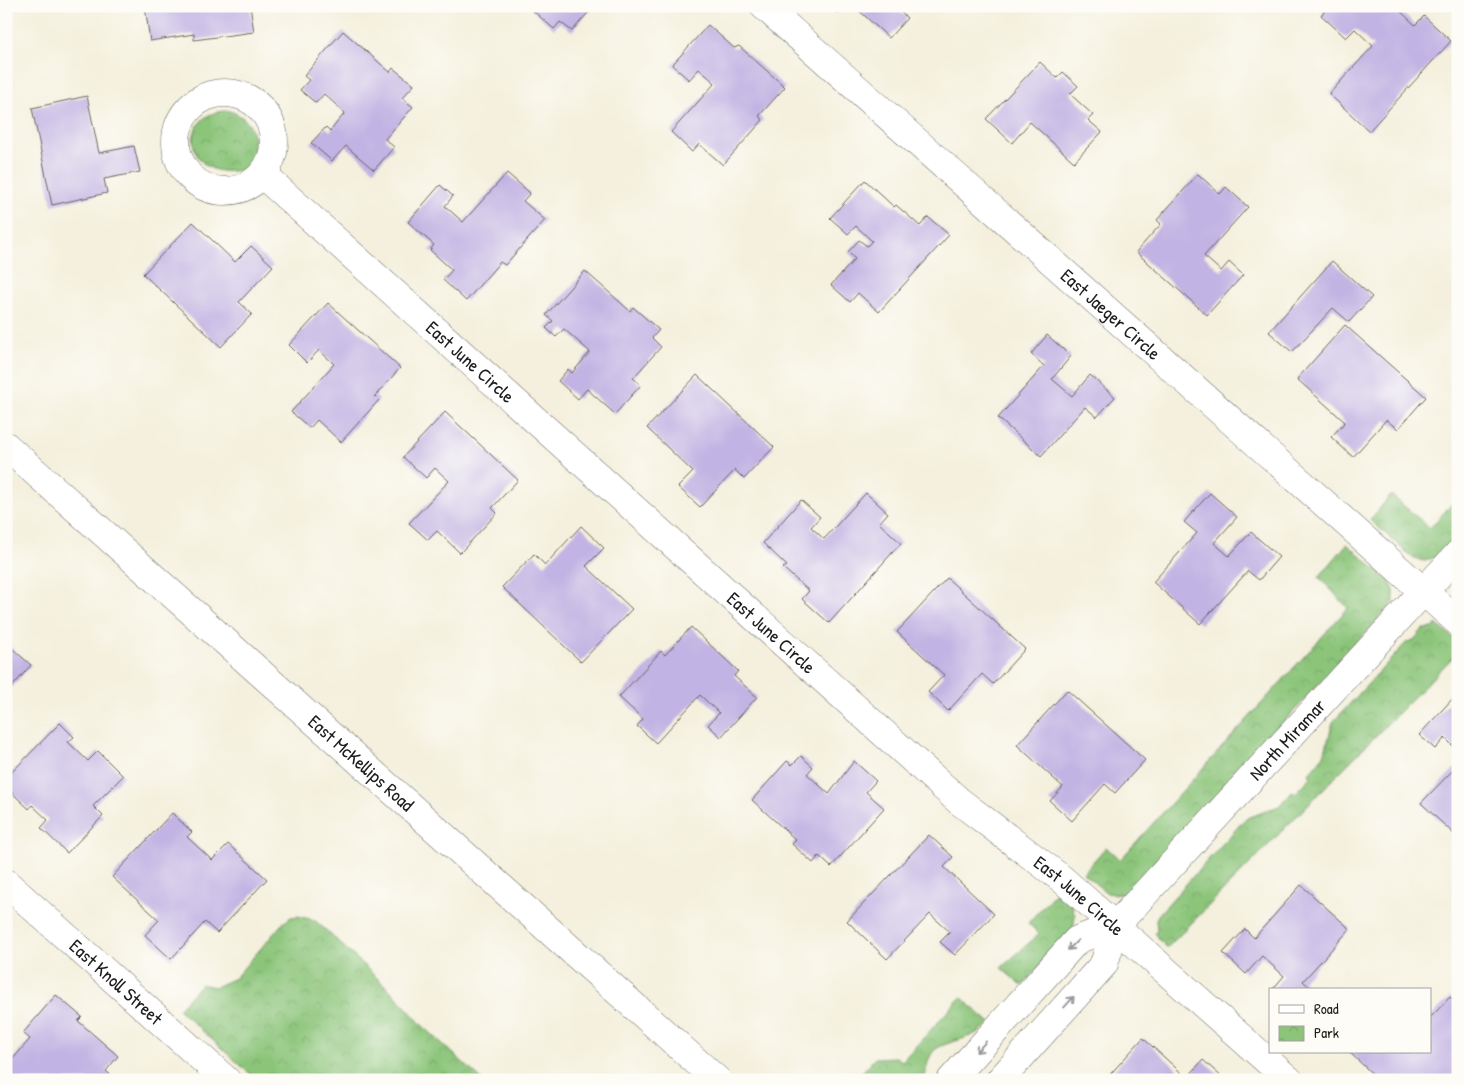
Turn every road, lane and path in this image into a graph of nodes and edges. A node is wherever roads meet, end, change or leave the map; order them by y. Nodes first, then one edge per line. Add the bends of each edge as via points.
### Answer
1 (764, 6) edge
2 (263, 175) dead end
3 (6, 446) edge
4 (1458, 554) edge
5 (1423, 592) junction
6 (1458, 622) edge
7 (6, 883) edge
8 (1116, 925) junction
9 (226, 1080) edge
10 (717, 1080) edge
11 (951, 1080) edge
12 (1000, 1080) edge
13 (1288, 1080) edge

1 - 5 street, East Jaeger Circle
2 - 8 street, East June Circle via 959,801 1062,879
3 - 10 street, East McKellips Road
4 - 5 street, North Miramar
5 - 6 street, East Jaeger Circle
5 - 8 street, North Miramar
7 - 9 street, East Knoll Street
8 -> 11 street, North Miramar via 1077,940
12 -> 8 street, North Miramar via 1104,964
8 - 13 street, East June Circle

